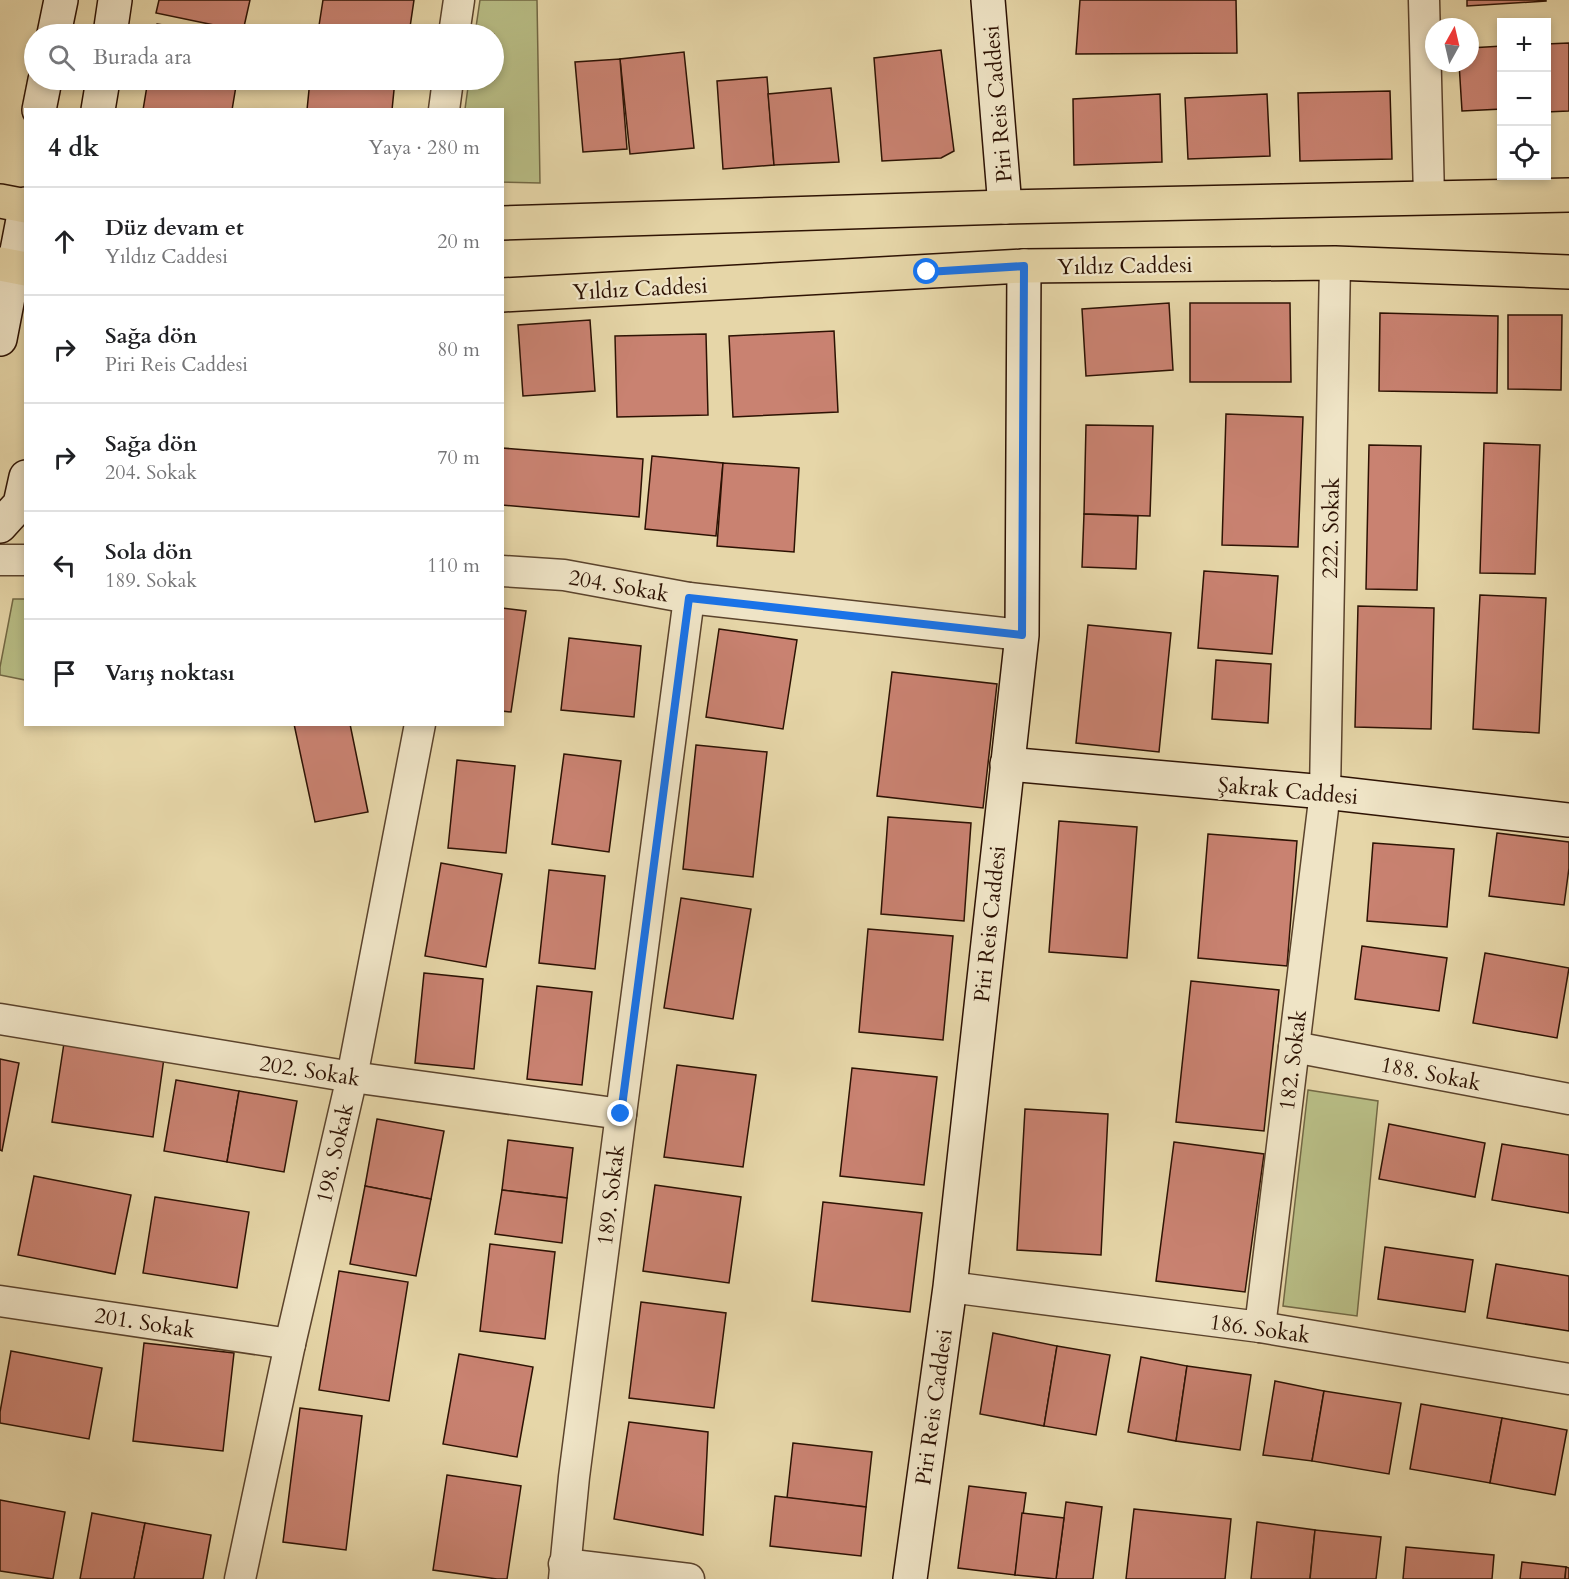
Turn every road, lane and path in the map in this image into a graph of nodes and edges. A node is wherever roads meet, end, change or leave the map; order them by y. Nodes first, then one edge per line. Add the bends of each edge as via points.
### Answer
1 (61, 0) edge
2 (115, 0) edge
3 (459, 0) edge
4 (988, 0) edge
5 (1424, 0) edge
6 (56, 24) edge
7 (111, 24) edge
8 (455, 24) edge
9 (43, 90) edge
10 (101, 90) edge
11 (447, 90) edge
12 (39, 108) edge
13 (98, 108) edge
14 (444, 108) edge
15 (1569, 195) edge
16 (1429, 197) junction
17 (0, 201) edge
18 (24, 205) edge
19 (1005, 207) junction
20 (24, 210) edge
21 (504, 223) edge
22 (1335, 263) junction
23 (13, 266) edge
24 (1024, 266) junction
25 (1569, 272) edge
26 (504, 296) edge
27 (0, 339) edge
28 (24, 486) edge
29 (0, 526) edge
30 (0, 560) edge
31 (24, 560) edge
32 (504, 571) edge
33 (689, 598) junction
34 (1022, 635) junction
35 (420, 726) edge
36 (1007, 764) junction
37 (1325, 792) junction
38 (1569, 820) edge
39 (0, 1019) edge
40 (1294, 1047) junction
41 (352, 1077) junction
42 (1569, 1100) edge
43 (621, 1114) junction
44 (950, 1287) junction
45 (0, 1301) edge
46 (1260, 1327) junction
47 (290, 1344) junction
48 (1569, 1379) edge
49 (564, 1572) edge
50 (240, 1579) edge
51 (689, 1579) edge
52 (910, 1579) edge

1 - 6 street
2 - 7 street
3 - 8 street
4 - 19 street, Piri Reis Caddesi
5 - 16 street
9 - 12 street
10 - 13 street
11 - 14 street
15 - 16 main road
16 - 19 main road
17 - 18 main road
19 - 21 main road
20 - 23 street
22 - 24 main road, Yıldız Caddesi
22 - 25 main road, Yıldız Caddesi
22 - 37 street, 222. Sokak
23 - 27 street
24 - 26 main road, Yıldız Caddesi
24 - 34 street, Piri Reis Caddesi
28 - 29 street via 20,504
30 - 31 street
32 - 33 street, 204. Sokak via 564,575
33 - 34 street, 204. Sokak
33 - 43 street, 189. Sokak
34 - 36 street, Piri Reis Caddesi
35 - 41 street, 198. Sokak
36 - 37 street, Şakrak Caddesi
36 - 44 street, Piri Reis Caddesi
37 - 38 street, Şakrak Caddesi
37 - 40 street, 182. Sokak
39 - 41 street, 202. Sokak
40 - 42 street, 188. Sokak
40 - 46 street, 182. Sokak
41 - 43 street, 202. Sokak
41 - 47 street, 198. Sokak
43 - 49 street, 189. Sokak
44 - 46 street, 186. Sokak
44 - 52 street, Piri Reis Caddesi
45 - 47 street, 201. Sokak
46 - 48 street, 186. Sokak
47 - 50 street, 198. Sokak
49 - 51 street

